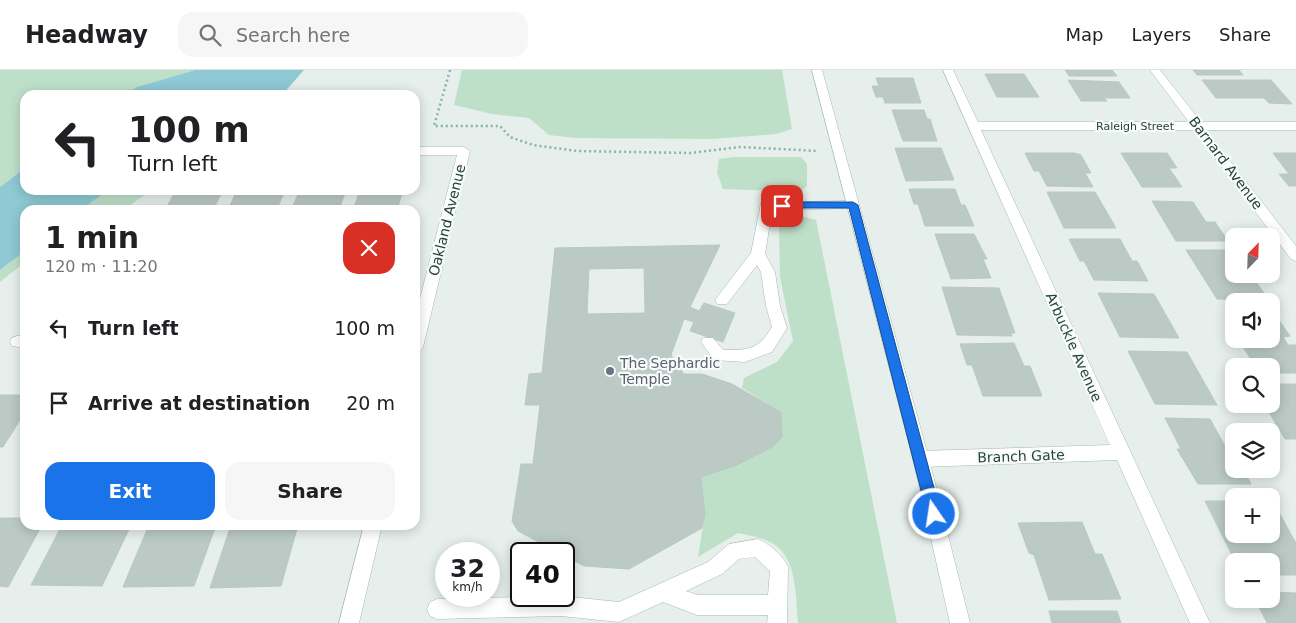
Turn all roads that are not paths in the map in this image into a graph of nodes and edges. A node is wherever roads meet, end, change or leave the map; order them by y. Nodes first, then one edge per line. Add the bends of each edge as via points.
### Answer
1 (817, 70) edge
2 (948, 70) edge
3 (1155, 70) edge
4 (974, 126) junction
5 (1197, 126) junction
6 (1296, 126) edge
7 (420, 151) edge
8 (853, 205) junction
9 (758, 254) junction
10 (1296, 256) edge
11 (722, 300) dead end
12 (420, 324) edge
13 (708, 342) dead end
14 (1122, 452) junction
15 (921, 459) junction
16 (372, 530) edge
17 (663, 592) junction
18 (438, 609) dead end
19 (778, 614) edge
20 (620, 617) edge
21 (349, 623) edge
22 (960, 623) edge
23 (1200, 623) edge

1 - 8 street
2 - 4 street, Arbuckle Avenue
3 - 5 street, Barnard Avenue
4 - 5 street, Raleigh Street
4 - 14 street, Arbuckle Avenue
5 - 6 street, Raleigh Street
5 - 10 street, Barnard Avenue
7 - 12 street, Oakland Avenue via 464,151
8 - 9 street via 766,206
8 - 15 street
9 - 11 street
9 - 13 street via 768,272 780,328 767,348 745,356 719,356
14 - 15 street, Branch Gate
14 - 23 street, Arbuckle Avenue
15 - 22 street
16 - 21 street
17 - 19 street via 697,605
17 - 19 street via 715,568 735,550 758,548 779,567
17 - 20 street
18 - 20 street via 561,606

